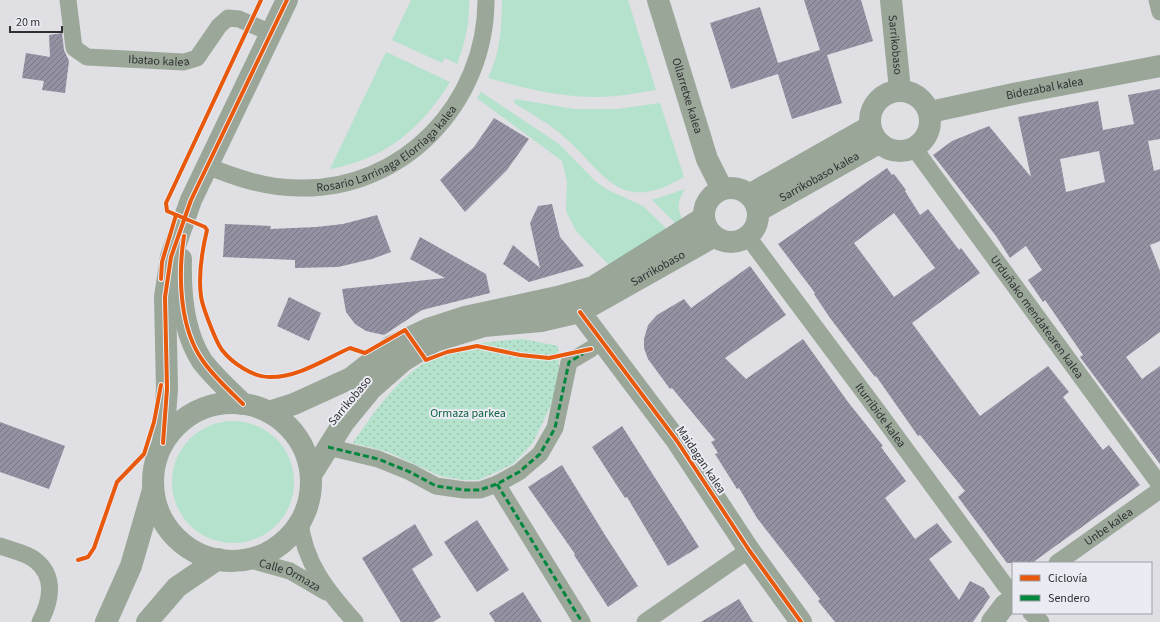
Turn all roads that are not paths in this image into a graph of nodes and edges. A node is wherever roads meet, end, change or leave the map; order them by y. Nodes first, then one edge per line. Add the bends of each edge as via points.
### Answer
1 (68, 0) edge
2 (287, 0) edge
3 (486, 0) edge
4 (658, 0) edge
5 (891, 0) edge
6 (1157, 0) edge
7 (1160, 12) edge
8 (271, 33) junction
9 (1160, 66) edge
10 (900, 90) junction
11 (930, 112) junction
12 (874, 135) junction
13 (914, 148) junction
14 (207, 166) junction
15 (722, 189) junction
16 (754, 203) junction
17 (186, 219) junction
18 (708, 228) junction
19 (748, 237) junction
20 (580, 312) junction
21 (591, 349) dead end
22 (243, 404) junction
23 (269, 412) junction
24 (163, 443) junction
25 (328, 447) junction
26 (311, 475) junction
27 (498, 484) junction
28 (1160, 485) edge
29 (153, 490) junction
30 (1160, 490) edge
31 (300, 521) junction
32 (0, 546) edge
33 (749, 550) junction
34 (218, 559) junction
35 (247, 559) junction
36 (1058, 562) edge
37 (1012, 592) edge
38 (330, 595) junction
39 (1012, 600) edge
40 (1032, 614) edge
41 (40, 622) edge
42 (106, 622) edge
43 (147, 622) edge
44 (355, 622) edge
45 (582, 622) edge
46 (645, 622) edge
47 (801, 622) edge
48 (992, 622) edge
49 (1041, 622) edge

1 - 8 street, Ibatao kalea via 74,48 87,57 184,62 197,58 219,26 228,18 239,19
2 - 8 street
3 - 14 street, Rosario Larrinaga Elorriaga kalea via 483,37 477,59 459,99 433,133 400,159 375,173 341,184 299,188 256,183
4 - 15 street, Ollarretxe kalea via 707,159
5 - 10 street, Sarrikobaso
6 - 7 street
8 - 14 street
9 - 11 street, Bidezabal kalea
10 - 11 street via 907,90 926,104
10 - 12 street via 884,94 870,114
11 - 13 street via 930,128
12 - 13 street via 893,151
12 - 16 street, Sarrikobaso kalea
13 - 28 street, Urduñako mendatearen kalea
14 - 17 street via 191,200
15 - 16 street via 736,188
15 - 18 street via 707,201 704,209
16 - 19 street via 757,225
17 - 22 street via 181,253 181,278 183,304 189,329 202,359 211,372
17 - 24 street via 171,256 166,282 167,389
18 - 19 street via 722,242 740,242
18 - 20 street, Sarrikobaso
18 - 23 street, Sarrikobaso via 593,287 465,317 428,329 392,346 351,378 294,404
19 - 37 street, Iturribide kalea via 1004,585
20 - 25 street, Sarrikobaso via 541,321 484,326 435,341 403,361 371,389 344,422
20 - 33 street, Maidagan kalea via 677,441
21 - 27 street via 569,362 555,428 540,454 519,472
22 - 23 street
22 - 24 street via 211,406 197,411 172,430
23 - 26 street via 290,428 298,439
24 - 29 street via 154,466
25 - 26 street, Sarrikobaso
25 - 27 street via 378,460 410,472 436,486 480,490
26 - 31 street via 309,499
27 - 45 street
29 - 34 street via 164,522 174,535 202,555
29 - 42 street via 131,566
30 - 36 street, Unbe kalea
31 - 35 street via 293,532 272,550
31 - 38 street, Calle Ormaza via 309,558
32 - 41 street via 35,559 46,572 51,593
33 - 46 street
33 - 47 street, Maidagan kalea
34 - 35 street
34 - 43 street via 177,587
35 - 38 street, Calle Ormaza via 290,571
38 - 44 street, Calle Ormaza
39 - 48 street
40 - 49 street

